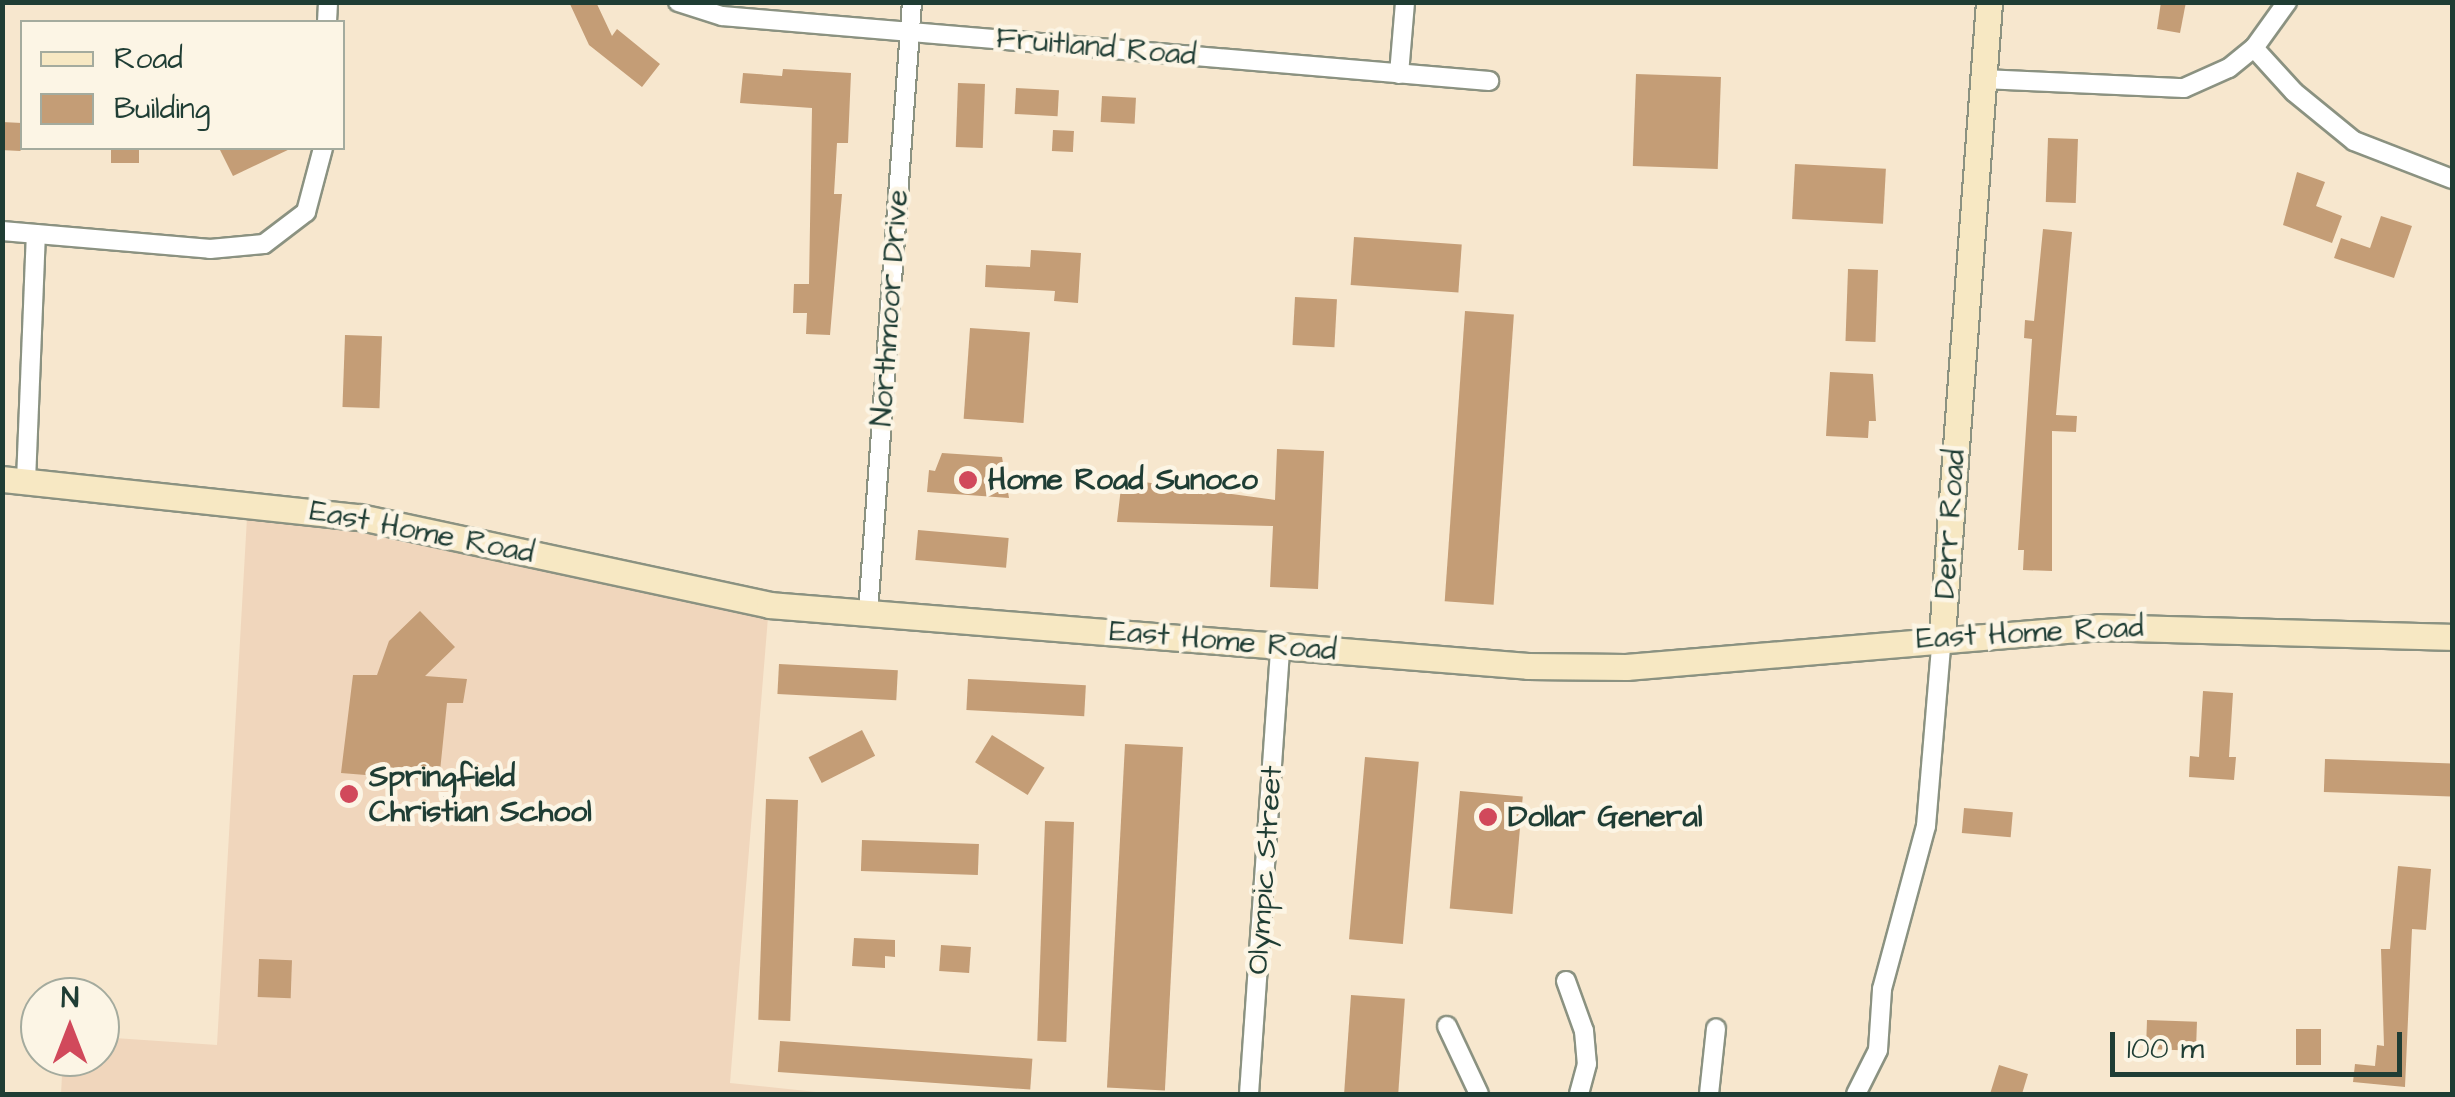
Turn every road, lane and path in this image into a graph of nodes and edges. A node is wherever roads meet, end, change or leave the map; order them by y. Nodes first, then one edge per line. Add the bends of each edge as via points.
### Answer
1 (678, 2) edge
2 (912, 2) edge
3 (1404, 2) edge
4 (1990, 2) edge
5 (2287, 2) edge
6 (910, 31) junction
7 (2254, 48) junction
8 (1399, 74) junction
9 (1984, 79) junction
10 (1490, 81) dead end
11 (323, 150) edge
12 (2452, 179) edge
13 (2, 231) edge
14 (36, 234) junction
15 (14, 480) edge
16 (868, 613) junction
17 (1942, 635) junction
18 (2452, 637) edge
19 (1280, 646) junction
20 (1566, 982) dead end
21 (1447, 1026) dead end
22 (1716, 1028) dead end
23 (1249, 1094) edge
24 (1479, 1094) edge
25 (1579, 1094) edge
26 (1709, 1094) edge
27 (1856, 1094) edge

1 - 6 street, Fruitland Road via 703,12
2 - 6 street, Northmoor Drive
3 - 8 street
4 - 9 street, Derr Road
5 - 7 street
6 - 8 street, Fruitland Road
6 - 16 street, Northmoor Drive
7 - 9 street via 2210,79 2172,89
7 - 12 street via 2308,106 2354,141
8 - 10 street, Fruitland Road
9 - 17 street, Derr Road
11 - 14 street via 316,192 282,236 241,248
13 - 14 street
14 - 15 street
15 - 16 street, East Home Road via 272,503 718,596
16 - 19 street, East Home Road
17 - 18 street, East Home Road via 2224,626
17 - 19 street, East Home Road via 1626,667
17 - 27 street, Derr Road via 1926,826 1882,988 1878,1050
19 - 23 street, Olympic Street
20 - 25 street via 1584,1031 1587,1064
21 - 24 street
22 - 26 street

